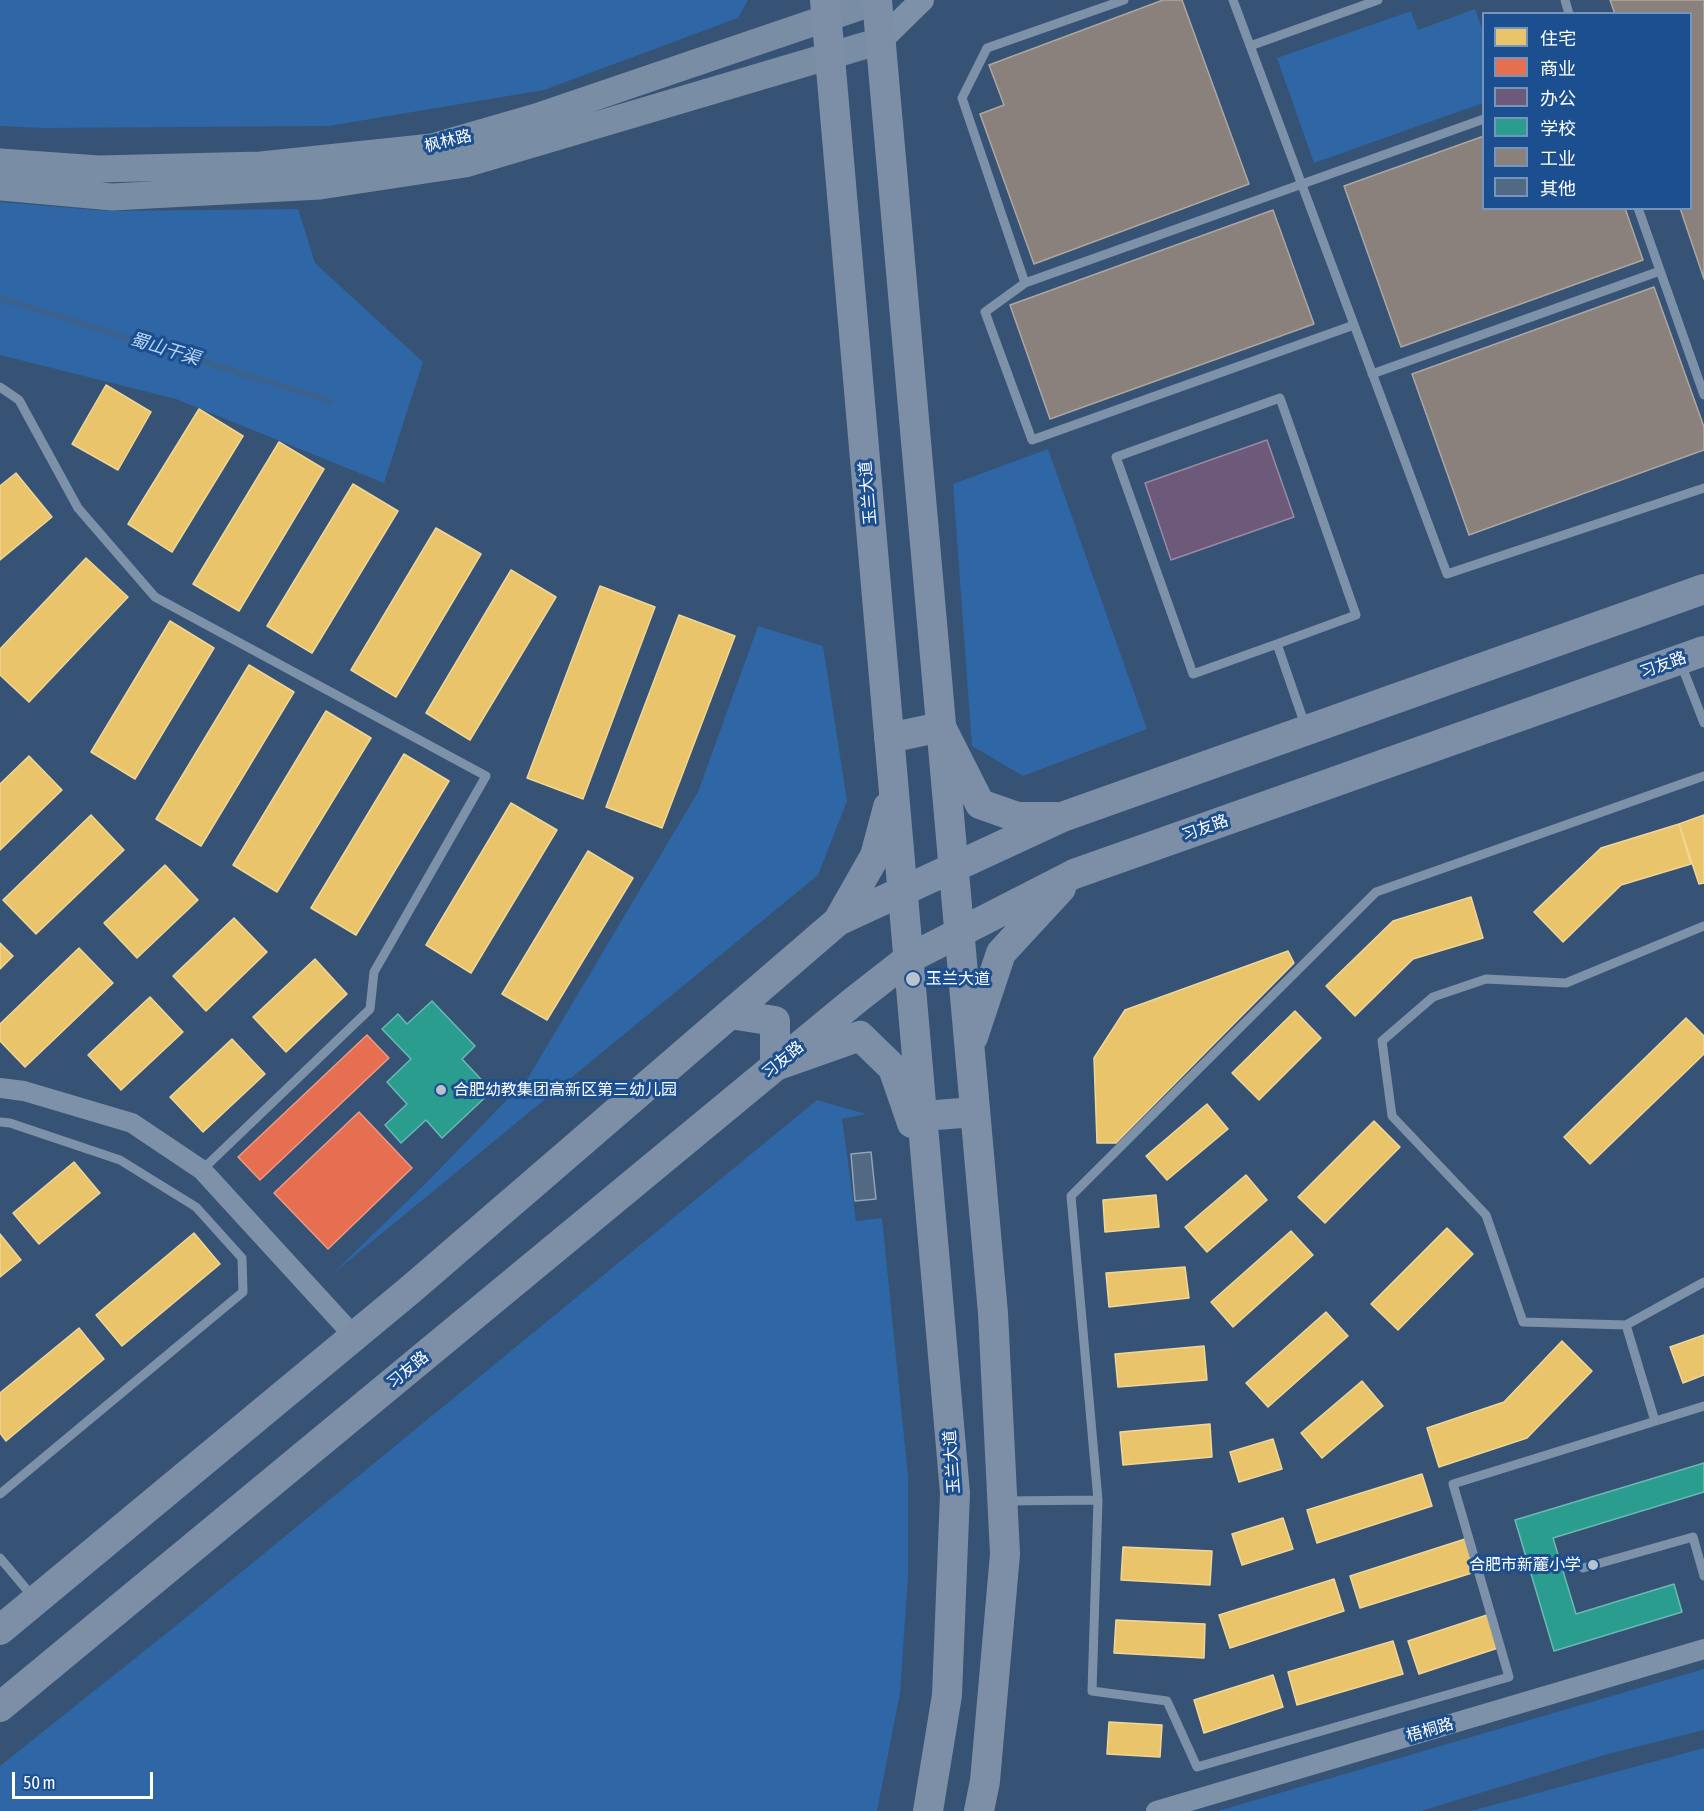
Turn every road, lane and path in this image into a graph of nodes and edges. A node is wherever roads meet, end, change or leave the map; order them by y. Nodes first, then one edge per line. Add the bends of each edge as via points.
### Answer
1 (879, 0) edge
2 (922, 0) edge
3 (1124, 0) edge
4 (1233, 0) edge
5 (1378, 0) edge
6 (826, 9) edge
7 (880, 41) junction
8 (1250, 46) junction
9 (830, 56) junction
10 (1482, 120) edge
11 (0, 162) edge
12 (1301, 183) junction
13 (0, 187) edge
14 (1639, 210) edge
15 (1660, 271) junction
16 (1025, 283) junction
17 (1354, 325) junction
18 (1372, 374) junction
19 (0, 387) edge
20 (1704, 394) edge
21 (1704, 488) edge
22 (1704, 589) edge
23 (1277, 644) junction
24 (1692, 655) edge
25 (1704, 723) edge
26 (941, 727) junction
27 (1307, 730) junction
28 (890, 738) junction
29 (1704, 776) edge
30 (894, 784) junction
31 (1065, 816) junction
32 (954, 868) junction
33 (1074, 874) junction
34 (903, 892) junction
35 (838, 921) junction
36 (1704, 926) edge
37 (960, 933) junction
38 (908, 959) junction
39 (730, 1014) junction
40 (970, 1049) junction
41 (775, 1066) junction
42 (0, 1088) edge
43 (975, 1112) junction
44 (923, 1116) junction
45 (0, 1122) edge
46 (927, 1166) junction
47 (202, 1170) junction
48 (1704, 1282) edge
49 (1626, 1325) junction
50 (354, 1336) junction
51 (1704, 1406) edge
52 (1655, 1421) junction
53 (0, 1494) edge
54 (1098, 1500) junction
55 (1003, 1501) junction
56 (0, 1558) edge
57 (1583, 1568) dead end
58 (1704, 1576) edge
59 (36, 1600) junction
60 (0, 1630) edge
61 (1704, 1649) edge
62 (0, 1707) edge
63 (928, 1811) edge
64 (979, 1811) edge
65 (1156, 1811) edge

1 - 6 main road, 枫林路
1 - 7 main road
2 - 7 street
3 - 16 lane via 987,48 962,98
4 - 8 lane
5 - 8 lane
6 - 9 main road, 玉兰大道
6 - 11 main road, 枫林路 via 536,117 432,147 261,165 99,169
7 - 9 main road, 枫林路
7 - 26 main road
8 - 12 lane
9 - 13 main road, 枫林路 via 465,164 320,186 112,197
9 - 28 main road, 玉兰大道
10 - 12 lane
12 - 16 lane
12 - 17 lane
14 - 15 lane
15 - 18 lane
15 - 20 lane
16 - 17 lane via 985,312 1032,440
17 - 18 lane
18 - 21 lane via 1447,574
19 - 47 lane via 19,400 78,508 156,597 486,776 374,972 370,1009
22 - 27 main road
23 - 23 lane via 1356,615 1280,398 1116,456 1193,674
23 - 27 lane
24 - 25 lane
24 - 33 main road, 习友路
26 - 28 main road
26 - 31 main road via 980,804 1017,817
26 - 32 main road
27 - 31 main road
28 - 30 main road, 玉兰大道
29 - 54 lane via 1376,892 1071,1196
30 - 34 main road, 玉兰大道
30 - 35 main road via 876,856
31 - 32 main road
32 - 34 main road
32 - 37 main road
33 - 37 main road, 习友路
33 - 40 main road via 1001,953
34 - 35 main road
34 - 38 main road, 玉兰大道
35 - 39 main road
36 - 49 lane via 1566,983 1486,979 1433,997 1382,1041 1392,1116 1486,1215 1523,1322
37 - 38 main road, 习友路
37 - 40 main road
38 - 41 main road, 习友路
38 - 44 main road, 玉兰大道
39 - 41 main road via 775,1021
39 - 50 main road
40 - 43 main road
41 - 46 main road via 860,1036 893,1068
41 - 62 main road, 习友路
42 - 47 street via 24,1091 132,1123
43 - 44 main road
43 - 55 main road via 993,1313
44 - 46 main road, 玉兰大道
45 - 53 lane via 120,1160 196,1207 242,1258 243,1292
46 - 63 main road, 玉兰大道 via 955,1493 947,1695
47 - 50 street
48 - 49 lane
49 - 52 lane
50 - 59 main road
51 - 52 lane
52 - 54 lane via 1453,1484 1509,1677 1197,1767 1167,1701 1092,1691
54 - 55 lane
55 - 64 main road via 1005,1554
56 - 59 lane
57 - 58 lane via 1693,1537
59 - 60 main road
61 - 65 street, 梧桐路

